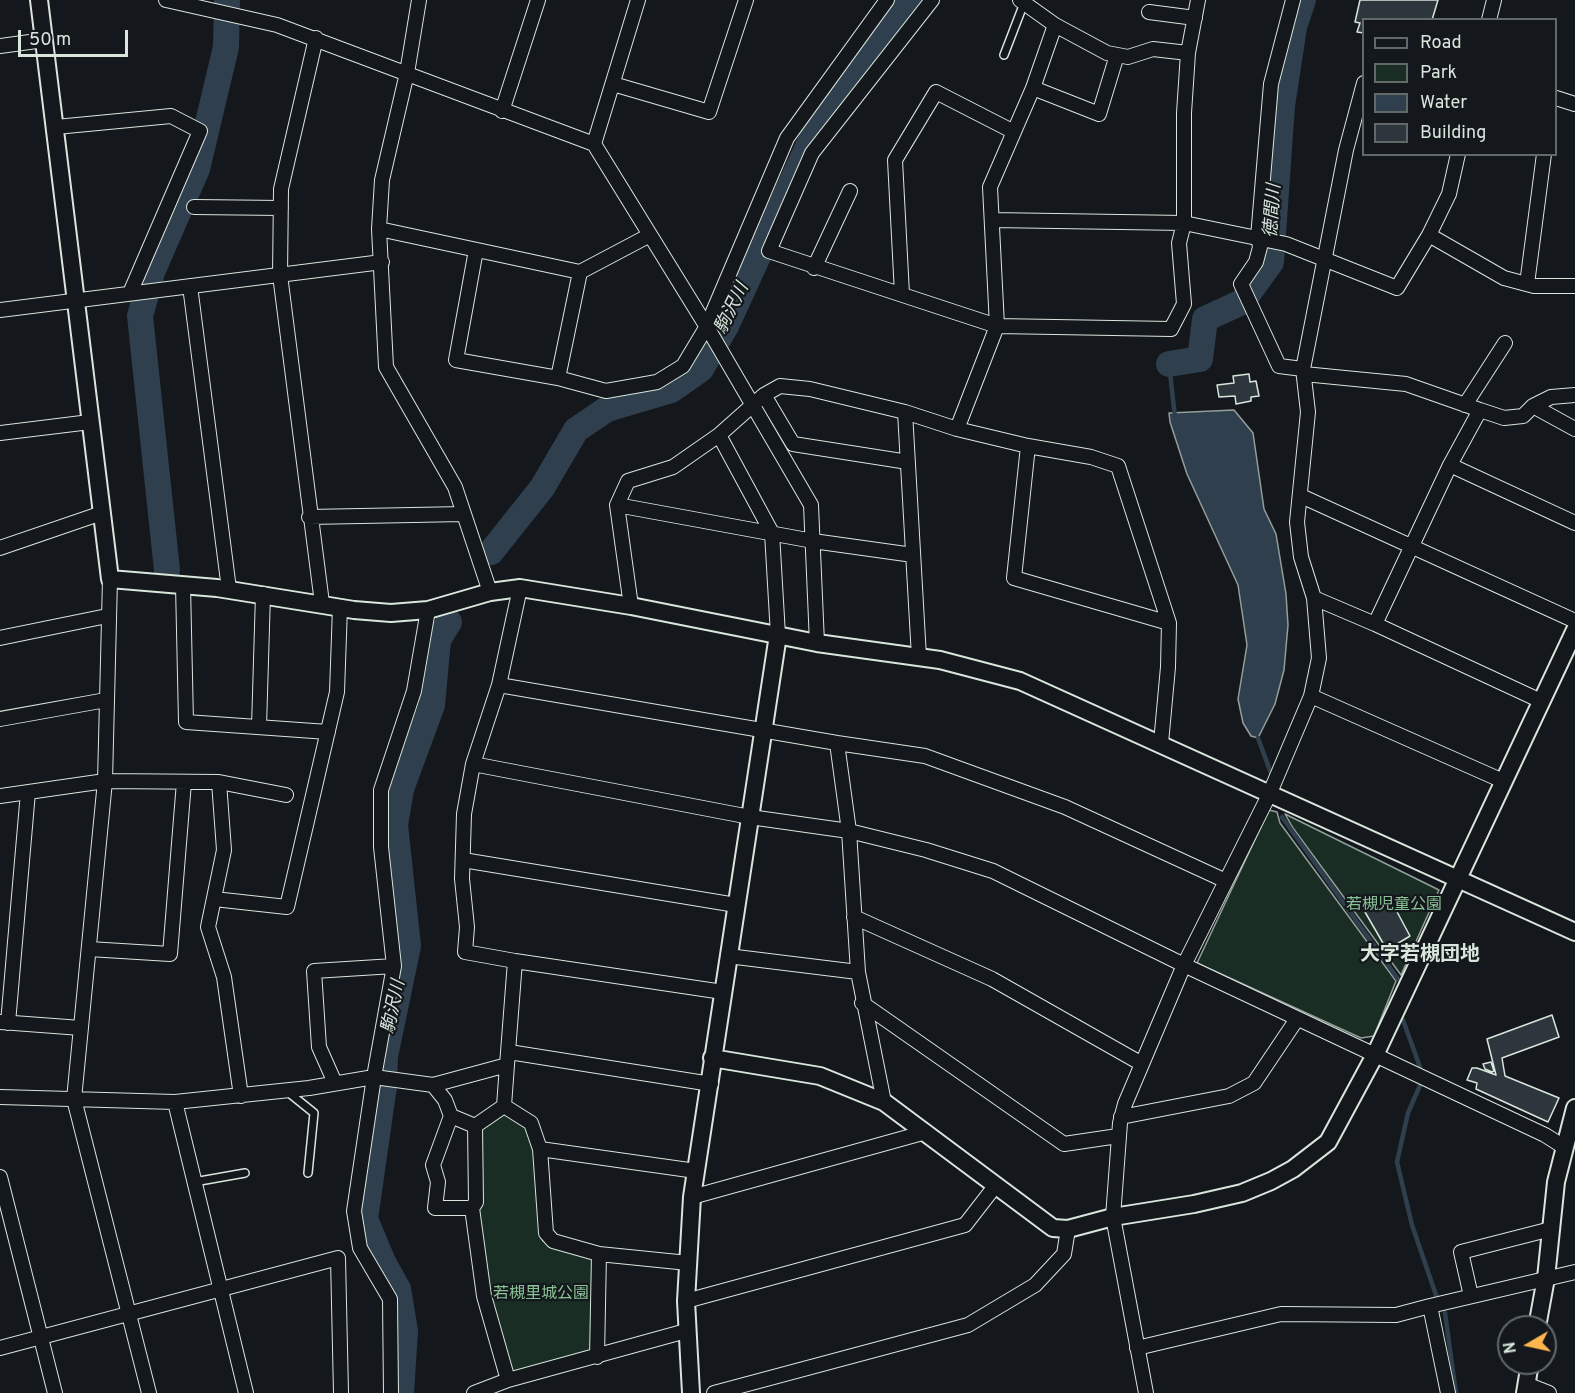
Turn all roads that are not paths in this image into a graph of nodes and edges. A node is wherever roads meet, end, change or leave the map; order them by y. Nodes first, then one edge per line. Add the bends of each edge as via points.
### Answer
1 (39, 0) edge
2 (166, 0) edge
3 (419, 0) edge
4 (538, 0) edge
5 (638, 0) edge
6 (746, 0) edge
7 (887, 0) edge
8 (932, 0) edge
9 (1198, 0) edge
10 (1293, 0) edge
11 (1494, 0) edge
12 (1022, 2) edge
13 (1149, 12) dead end
14 (1195, 18) junction
15 (1490, 18) edge
16 (1055, 25) junction
17 (316, 38) junction
18 (44, 40) junction
19 (0, 46) edge
20 (1188, 52) junction
21 (1117, 55) junction
22 (1004, 56) dead end
23 (406, 73) junction
24 (613, 84) junction
25 (1034, 88) junction
26 (1362, 90) edge
27 (1557, 98) edge
28 (1575, 104) edge
29 (502, 111) junction
30 (56, 127) junction
31 (1014, 132) junction
32 (594, 144) junction
33 (1458, 156) edge
34 (1544, 156) edge
35 (850, 191) dead end
36 (194, 207) dead end
37 (281, 208) junction
38 (992, 220) junction
39 (1184, 223) junction
40 (379, 229) junction
41 (650, 234) junction
42 (1429, 235) junction
43 (1261, 238) junction
44 (476, 250) junction
45 (1326, 261) junction
46 (382, 262) junction
47 (814, 268) junction
48 (580, 272) junction
49 (280, 275) junction
50 (1527, 284) junction
51 (190, 286) junction
52 (1575, 286) edge
53 (130, 293) junction
54 (902, 294) junction
55 (76, 300) junction
56 (0, 310) edge
57 (997, 326) junction
58 (708, 329) junction
59 (1506, 343) dead end
60 (1304, 372) junction
61 (558, 378) junction
62 (1575, 394) edge
63 (759, 401) junction
64 (1465, 405) junction
65 (1533, 406) junction
66 (1480, 410) junction
67 (905, 412) junction
68 (90, 422) junction
69 (957, 429) junction
70 (1575, 429) edge
71 (0, 433) edge
72 (719, 435) junction
73 (1028, 446) junction
74 (908, 462) junction
75 (1450, 465) junction
76 (1301, 496) junction
77 (617, 505) junction
78 (102, 513) junction
79 (464, 514) junction
80 (309, 517) junction
81 (1575, 524) edge
82 (772, 533) junction
83 (813, 542) junction
84 (1412, 547) junction
85 (0, 548) edge
86 (913, 555) junction
87 (110, 579) junction
88 (183, 585) junction
89 (520, 588) junction
90 (229, 589) junction
91 (490, 592) junction
92 (263, 594) junction
93 (1314, 598) junction
94 (322, 603) junction
95 (631, 606) junction
96 (340, 607) junction
97 (428, 610) junction
98 (107, 616) junction
99 (1575, 621) edge
100 (1169, 623) junction
101 (1375, 624) junction
102 (1575, 630) edge
103 (778, 634) junction
104 (0, 638) edge
105 (817, 643) junction
106 (919, 657) junction
107 (499, 685) junction
108 (1311, 696) junction
109 (106, 700) junction
110 (1541, 702) junction
111 (0, 719) edge
112 (259, 727) junction
113 (764, 729) junction
114 (328, 732) junction
115 (837, 742) junction
116 (1161, 743) junction
117 (473, 764) junction
118 (105, 781) junction
119 (1503, 781) junction
120 (184, 782) junction
121 (219, 782) junction
122 (28, 792) junction
123 (286, 795) dead end
124 (1269, 795) junction
125 (0, 796) edge
126 (750, 817) junction
127 (849, 831) junction
128 (463, 860) junction
129 (1458, 878) junction
130 (1226, 881) junction
131 (214, 899) junction
132 (736, 905) junction
133 (854, 917) junction
134 (1575, 932) edge
135 (89, 949) junction
136 (728, 956) junction
137 (515, 961) junction
138 (1184, 965) junction
139 (394, 966) junction
140 (858, 972) junction
141 (723, 992) junction
142 (862, 1003) junction
143 (1297, 1019) junction
144 (4, 1023) edge
145 (81, 1028) junction
146 (1375, 1055) junction
147 (712, 1058) junction
148 (508, 1059) junction
149 (1142, 1064) junction
150 (374, 1077) junction
151 (335, 1083) junction
152 (711, 1084) junction
153 (433, 1085) junction
154 (286, 1090) junction
155 (241, 1096) junction
156 (0, 1097) edge
157 (74, 1099) junction
158 (175, 1102) junction
159 (884, 1102) junction
160 (504, 1106) junction
161 (1575, 1108) edge
162 (451, 1116) junction
163 (1121, 1117) junction
164 (475, 1126) junction
165 (926, 1132) junction
166 (1118, 1136) junction
167 (540, 1149) junction
168 (1567, 1155) edge
169 (696, 1171) junction
170 (245, 1173) dead end
171 (308, 1173) dead end
172 (0, 1177) edge
173 (194, 1182) junction
174 (996, 1185) junction
175 (692, 1197) junction
176 (472, 1208) junction
177 (1113, 1217) junction
178 (1551, 1229) junction
179 (1068, 1230) junction
180 (360, 1248) junction
181 (599, 1254) junction
182 (338, 1258) junction
183 (688, 1263) junction
184 (1575, 1272) edge
185 (1546, 1278) junction
186 (219, 1289) junction
187 (1471, 1296) junction
188 (686, 1301) junction
189 (1430, 1306) junction
190 (129, 1314) junction
191 (1539, 1315) edge
192 (686, 1331) junction
193 (39, 1337) junction
194 (0, 1348) edge
195 (1137, 1348) junction
196 (597, 1357) junction
197 (508, 1380) junction
198 (1526, 1389) edge
199 (55, 1393) edge
200 (149, 1393) edge
201 (246, 1393) edge
202 (341, 1393) edge
203 (391, 1393) edge
204 (474, 1393) edge
205 (692, 1393) edge
206 (714, 1393) edge
207 (1146, 1393) edge
208 (1448, 1393) edge
209 (1549, 1393) edge

1 - 18 street
2 - 17 street via 277,25
3 - 23 street
4 - 29 street
5 - 24 street
6 - 24 street via 709,112
7 - 58 street via 787,138
8 - 47 street via 812,153 769,251
9 - 14 street
10 - 43 street via 1271,84
11 - 15 street
12 - 16 street
12 - 22 lane
13 - 14 street
14 - 20 street
16 - 21 street
16 - 25 street
17 - 23 street
17 - 37 street via 281,189
18 - 19 street
18 - 30 street
20 - 21 street via 1154,48 1128,57
20 - 39 street
21 - 25 street via 1099,114
23 - 29 street
23 - 40 street via 382,180
24 - 32 street
25 - 31 street
26 - 45 street via 1346,150
27 - 28 street
29 - 32 street
30 - 53 street via 171,116 200,131
30 - 55 street
31 - 38 street via 990,187
31 - 54 street via 936,92 896,160
32 - 41 street
33 - 42 street via 1449,194
34 - 50 street
35 - 47 street
36 - 37 street
37 - 49 street
38 - 39 street
38 - 57 street
39 - 43 street
39 - 57 street via 1179,243 1184,304 1171,328
40 - 44 street
40 - 46 street
41 - 48 street
41 - 58 street
42 - 45 street via 1397,288
42 - 50 street via 1504,278
43 - 45 street
43 - 60 street via 1256,262 1241,284 1279,366
44 - 48 street
44 - 61 street via 456,360
45 - 60 street
46 - 49 street
46 - 79 street via 386,367 455,487
47 - 54 street
48 - 61 street
49 - 51 street
49 - 80 street
50 - 52 street
51 - 53 street
51 - 90 street
53 - 55 street
54 - 57 street
55 - 56 street
55 - 68 street
57 - 69 street
58 - 61 street via 683,366 657,382 606,391
58 - 63 street
59 - 64 street
60 - 64 street via 1406,384
60 - 76 street via 1308,412
62 - 65 street via 1551,397
63 - 67 street via 780,386 792,385
63 - 72 street
63 - 74 street via 793,444
63 - 83 street via 811,505
64 - 66 street
65 - 66 street via 1523,416 1504,418
65 - 70 street
66 - 75 street
67 - 69 street
67 - 74 street
68 - 71 street
68 - 78 street
69 - 73 street
72 - 77 street via 673,466 628,481
72 - 82 street
73 - 100 street via 1118,466
73 - 100 street via 1014,578
74 - 86 street
75 - 81 street
75 - 84 street
76 - 84 street
76 - 93 street via 1297,522 1300,557
77 - 82 street
77 - 95 street
78 - 85 street
78 - 87 street
79 - 80 street
79 - 91 street
80 - 94 street
82 - 83 street
82 - 103 street
83 - 86 street
83 - 105 street
84 - 99 street
84 - 101 street
86 - 106 street
87 - 88 street
87 - 98 street
88 - 90 street
88 - 112 street via 186,722
89 - 91 street
89 - 95 street
89 - 107 street
90 - 92 street
91 - 97 street
92 - 94 street
92 - 112 street
93 - 101 street
93 - 108 street via 1319,658
94 - 96 street
95 - 103 street
96 - 97 street via 391,612
96 - 114 street via 337,692
97 - 139 street via 414,691 381,790 381,847
98 - 104 street
98 - 109 street
100 - 116 street
101 - 110 street
102 - 110 street
103 - 105 street
103 - 113 street
105 - 106 street
106 - 116 street via 1020,681
107 - 113 street
107 - 117 street
108 - 119 street
108 - 124 street
109 - 111 street
109 - 118 street
110 - 119 street
112 - 114 street
113 - 115 street
113 - 126 street
114 - 131 street via 287,907
115 - 127 street
115 - 130 street via 925,756 1065,807
116 - 124 street
117 - 126 street
117 - 128 street via 464,814
118 - 120 street
118 - 122 street
118 - 135 street
119 - 129 street
120 - 121 street
120 - 135 street via 170,954
121 - 123 street
121 - 131 street via 224,850
122 - 125 street
122 - 144 street
124 - 129 street
124 - 130 street
126 - 127 street
126 - 132 street
127 - 133 street
127 - 138 street via 993,871
128 - 132 street
128 - 137 street via 465,952
129 - 134 street
129 - 146 street
130 - 138 street
131 - 155 street via 208,927 224,977
132 - 136 street
133 - 140 street
133 - 149 street via 992,979
135 - 145 street
136 - 140 street
136 - 141 street
137 - 141 street
137 - 148 street
138 - 143 street
138 - 149 street
139 - 150 street
139 - 151 street via 314,971 319,1047
140 - 142 street
141 - 147 street
142 - 159 street
142 - 166 street via 1064,1144
143 - 146 street
143 - 163 street via 1254,1083 1230,1096
144 - 145 street
145 - 157 street
146 - 168 street via 1545,1135
146 - 177 street via 1328,1142 1293,1169 1242,1193
147 - 152 street
147 - 159 street via 820,1076
148 - 152 street
148 - 153 street
148 - 160 street
149 - 163 street
150 - 151 street
150 - 153 street
150 - 180 street via 354,1211
151 - 154 street
152 - 169 street
153 - 162 street
154 - 155 street
154 - 171 lane via 314,1113
155 - 158 street
156 - 157 street
157 - 158 street
157 - 190 street
158 - 173 street
159 - 165 street
160 - 164 street
160 - 167 street via 531,1123
161 - 168 street
162 - 164 street
162 - 176 street via 433,1165 438,1182 435,1208
163 - 166 street
164 - 176 street via 476,1202
165 - 174 street
165 - 175 street
166 - 177 street
167 - 169 street
167 - 181 street via 546,1233 553,1241
168 - 178 street
169 - 175 street
170 - 173 lane
172 - 193 street
173 - 186 street
174 - 179 street via 1053,1227
174 - 188 street via 965,1225
175 - 183 street
176 - 197 street via 484,1296
177 - 179 street
177 - 195 street
178 - 185 street
178 - 187 street via 1461,1252
179 - 206 street via 1064,1254 1035,1285 968,1326
180 - 182 street
180 - 203 street via 390,1299
181 - 183 street
181 - 196 street
182 - 186 street
182 - 202 street
183 - 188 street
184 - 185 street
185 - 187 street
185 - 191 street
186 - 190 street
186 - 201 street
187 - 189 street
188 - 192 street
189 - 195 street via 1396,1315 1281,1314
189 - 208 street
190 - 193 street
190 - 200 street
192 - 196 street
192 - 205 street
193 - 194 street
193 - 199 street
195 - 207 street
196 - 197 street
197 - 204 street
198 - 209 street

